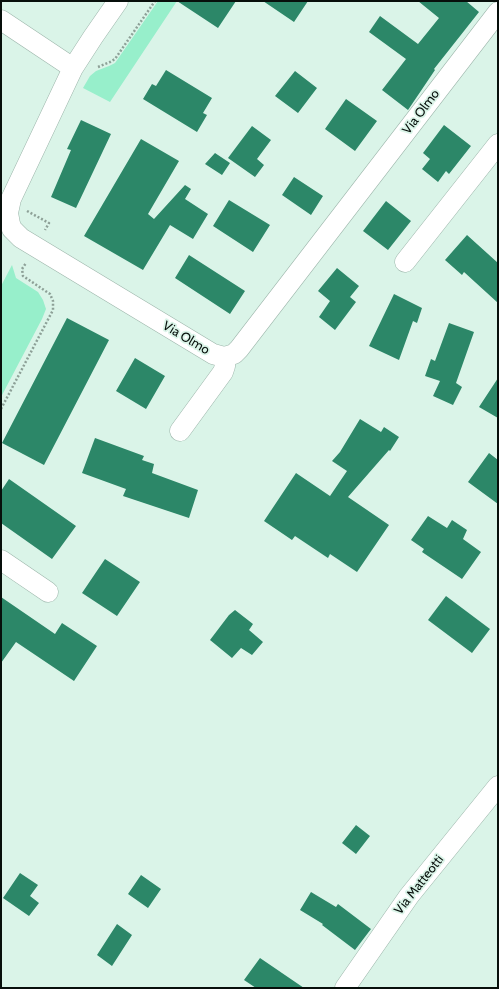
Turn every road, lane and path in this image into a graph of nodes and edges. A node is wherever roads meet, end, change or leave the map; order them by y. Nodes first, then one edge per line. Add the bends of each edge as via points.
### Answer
1 (118, 1) edge
2 (155, 1) edge
3 (498, 12) edge
4 (1, 20) edge
5 (73, 68) junction
6 (93, 69) dead end
7 (498, 144) edge
8 (6, 227) edge
9 (26, 262) dead end
10 (405, 262) dead end
11 (226, 357) junction
12 (1, 408) edge
13 (180, 431) dead end
14 (1, 560) edge
15 (48, 592) dead end
16 (498, 786) edge
17 (345, 988) edge

1 - 5 street, Via Olmo
2 - 6 path via 115,59
3 - 11 street, Via Olmo via 239,349
4 - 5 street
5 - 8 street, Via Olmo via 11,199
7 - 10 street
8 - 11 street, Via Olmo via 212,354
9 - 12 path via 22,269 23,276 50,294 53,310
11 - 13 street via 223,372
14 - 15 street
16 - 17 street, Via Matteotti via 409,896

